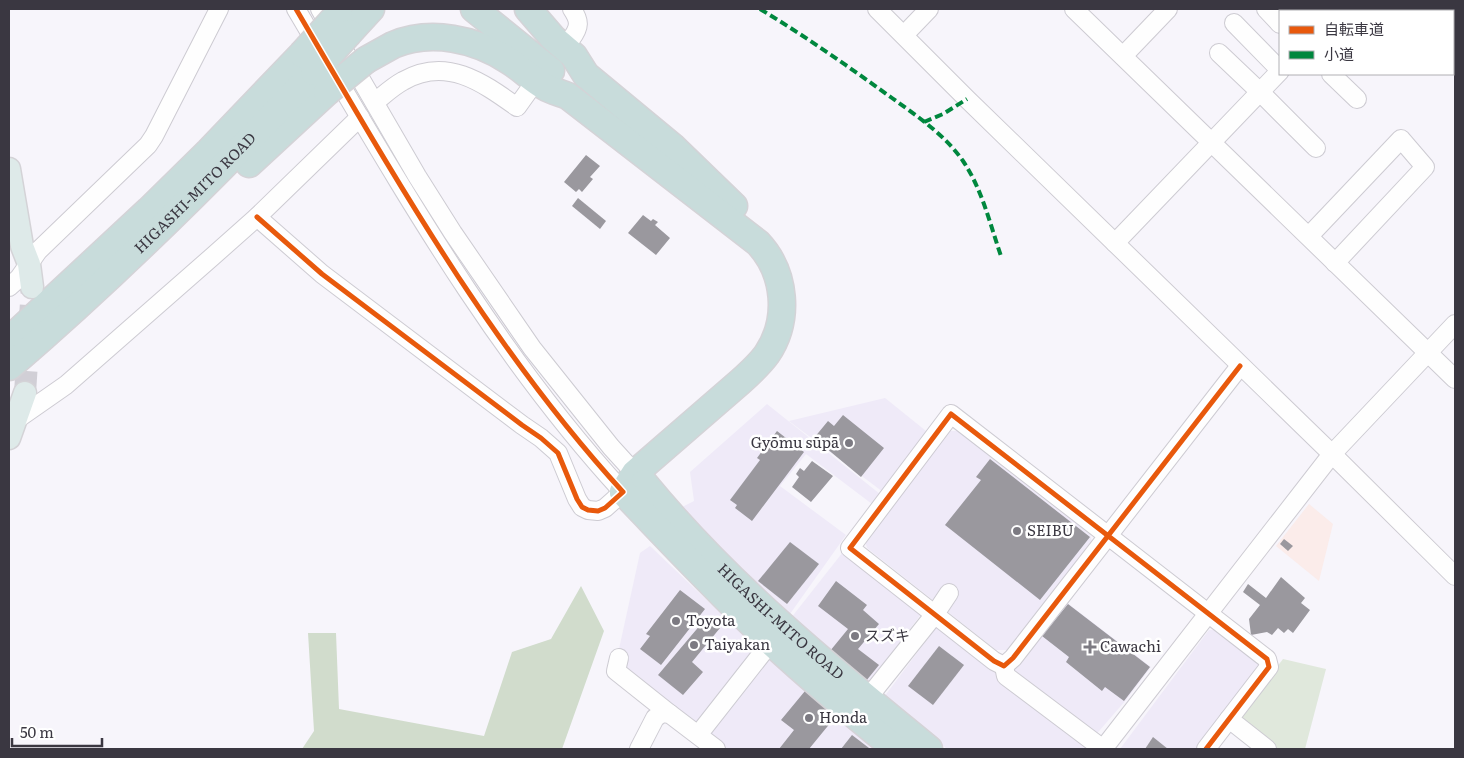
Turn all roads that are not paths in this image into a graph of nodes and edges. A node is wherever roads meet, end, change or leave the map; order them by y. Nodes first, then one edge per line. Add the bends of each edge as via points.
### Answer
1 (219, 9) edge
2 (296, 9) edge
3 (371, 9) edge
4 (474, 9) edge
5 (492, 9) edge
6 (528, 9) edge
7 (572, 9) edge
8 (877, 9) edge
9 (929, 9) edge
10 (1074, 9) edge
11 (1168, 9) edge
12 (1266, 9) edge
13 (336, 14) edge
14 (1234, 23) dead end
15 (1279, 23) edge
16 (904, 35) junction
17 (571, 38) dead end
18 (1218, 53) dead end
19 (1123, 56) junction
20 (311, 66) junction
21 (1279, 70) edge
22 (1279, 72) edge
23 (586, 75) junction
24 (1332, 75) edge
25 (532, 86) dead end
26 (1260, 92) junction
27 (568, 96) junction
28 (1356, 99) dead end
29 (375, 102) junction
30 (360, 117) junction
31 (1212, 143) junction
32 (1316, 148) dead end
33 (9, 169) edge
34 (258, 216) junction
35 (1309, 236) junction
36 (1115, 243) junction
37 (1335, 263) junction
38 (29, 264) junction
39 (9, 287) edge
40 (32, 287) tunnel mouth
41 (1455, 324) edge
42 (21, 343) edge
43 (1428, 352) junction
44 (1240, 366) junction
45 (9, 367) edge
46 (1455, 379) edge
47 (24, 393) tunnel mouth
48 (11, 428) edge
49 (1332, 454) junction
50 (634, 483) junction
51 (1108, 536) junction
52 (1455, 576) edge
53 (949, 593) dead end
54 (935, 614) junction
55 (1209, 614) junction
56 (771, 642) junction
57 (619, 658) dead end
58 (1004, 666) junction
59 (867, 699) junction
60 (670, 714) junction
61 (1229, 719) junction
62 (698, 735) junction
63 (639, 749) edge
64 (716, 749) edge
65 (896, 749) edge
66 (929, 749) edge
67 (1103, 749) edge
68 (1206, 749) edge
69 (1267, 749) edge

1 - 38 street via 148,145 38,251
2 - 30 street
3 - 13 highway
4 - 27 highway via 557,75
5 - 23 highway via 563,67
6 - 23 highway via 574,56
7 - 17 street via 578,24
8 - 16 street
9 - 16 street
10 - 19 street
11 - 19 street
12 - 15 street
13 - 20 highway
13 - 29 street
14 - 21 street
16 - 36 street
18 - 26 street
19 - 31 street
20 - 27 highway, bridge via 366,60 408,40 459,39 492,51 547,88
20 - 42 highway via 168,236
20 - 42 highway, HIGASHI-MITO ROAD via 252,98 209,151
22 - 26 street
23 - 50 highway via 673,147 772,242 786,263 793,288 794,312 789,336 768,372 733,408
24 - 28 street
25 - 29 street via 517,107 467,76 434,71 404,80
26 - 31 street
26 - 32 street
27 - 50 highway via 758,243 772,262 780,287 782,315 767,354
29 - 50 street via 453,233 532,348 610,447
30 - 34 street
30 - 50 street via 436,243 514,359 594,461
31 - 35 street
31 - 36 street
33 - 38 main road via 22,246
34 - 48 street via 66,385
34 - 50 street via 322,274 558,453 582,507 593,511 605,508
35 - 37 street
35 - 37 street via 1401,140 1425,167
36 - 44 street
37 - 43 street
38 - 39 street
38 - 40 main road
41 - 43 street
42 - 45 highway, HIGASHI-MITO ROAD
43 - 46 street
43 - 49 street
44 - 49 street
44 - 51 street
47 - 48 main road
49 - 52 street
49 - 55 street
50 - 56 highway, HIGASHI-MITO ROAD via 697,569
50 - 59 highway, HIGASHI-MITO ROAD via 664,508 784,627
51 - 54 street via 951,414 850,548
51 - 55 street
51 - 58 street
53 - 54 street
54 - 58 street
54 - 59 street
55 - 61 street via 1267,659 1269,667
55 - 67 street
56 - 62 street
56 - 65 highway, HIGASHI-MITO ROAD
57 - 60 street via 616,671
58 - 67 street via 1006,676
59 - 66 highway, HIGASHI-MITO ROAD
60 - 62 street
60 - 63 street via 662,713 655,718
61 - 68 street
61 - 69 street
62 - 64 street

